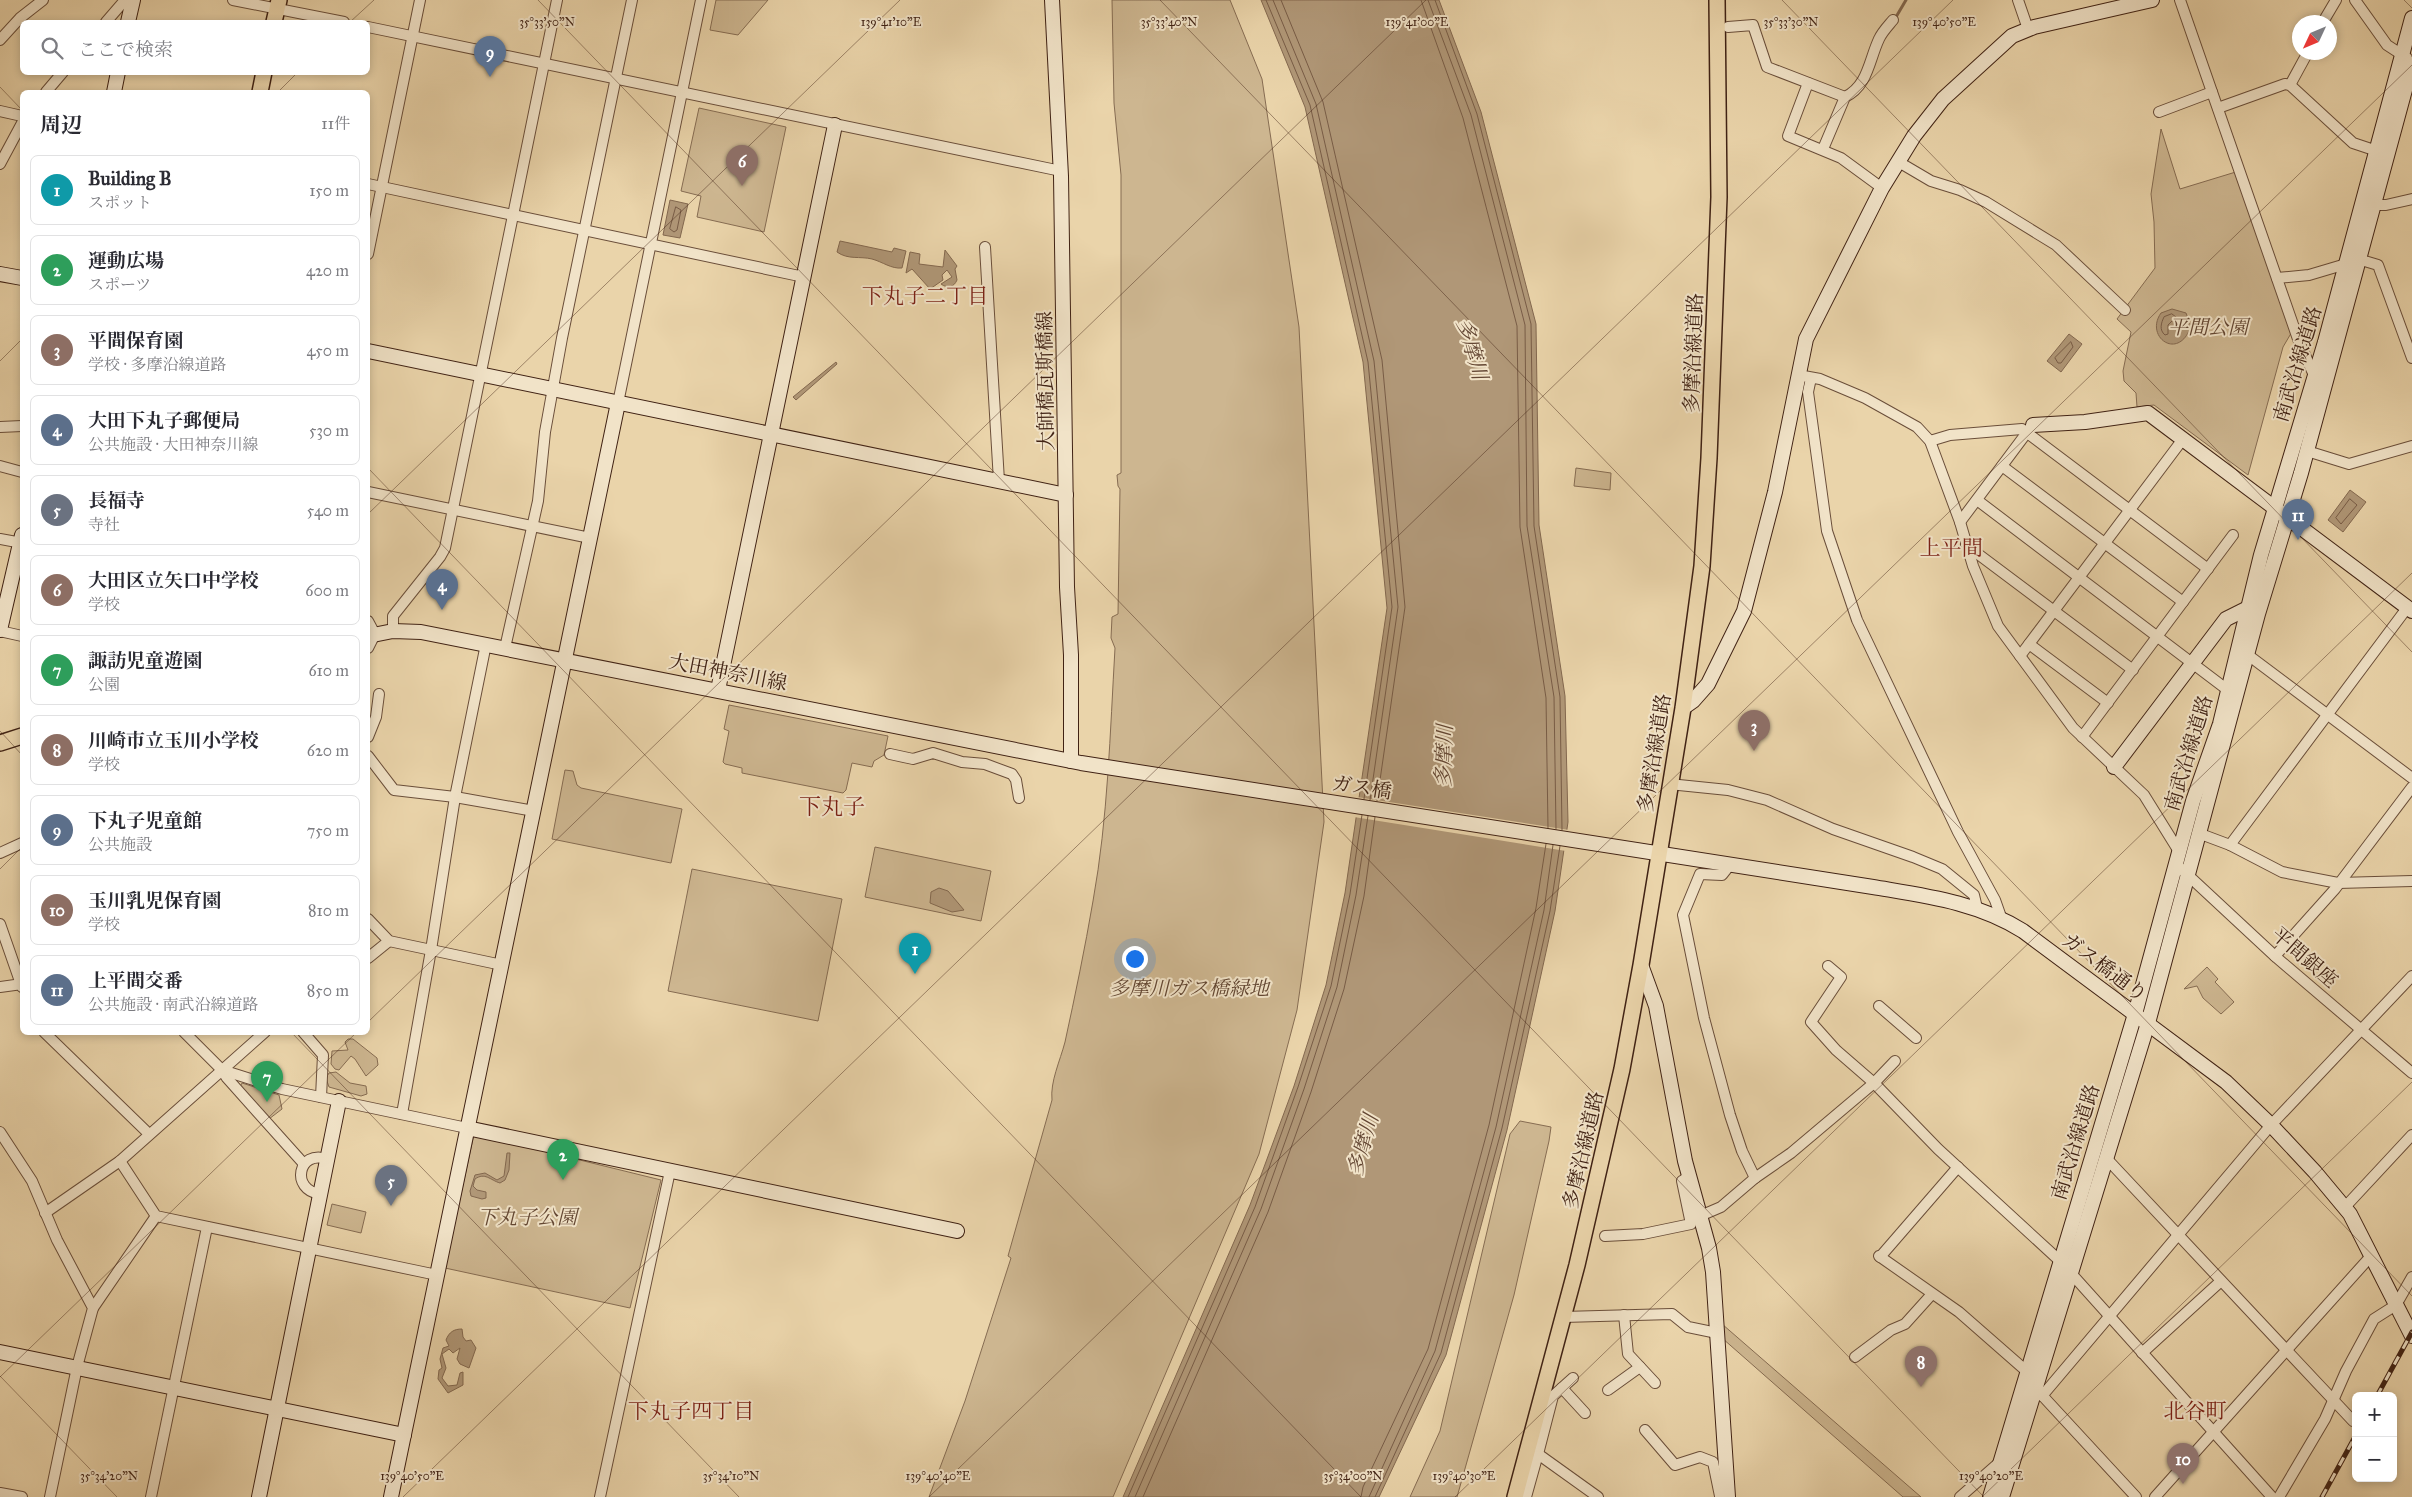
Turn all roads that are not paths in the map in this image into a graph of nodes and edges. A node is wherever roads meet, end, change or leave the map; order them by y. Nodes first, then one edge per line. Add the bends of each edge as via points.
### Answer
1 (43, 0) edge
2 (125, 0) edge
3 (133, 0) edge
4 (233, 0) edge
5 (420, 0) edge
6 (557, 0) edge
7 (632, 0) edge
8 (700, 0) edge
9 (1052, 0) edge
10 (1717, 0) edge
11 (2018, 0) edge
12 (2152, 0) edge
13 (2180, 0) edge
14 (2336, 0) edge
15 (2355, 0) edge
16 (2124, 3) edge
17 (277, 10) edge
18 (2327, 15) edge
19 (2412, 18) edge
20 (108, 20) edge
21 (128, 20) edge
22 (333, 20) edge
23 (1893, 20) dead end
24 (370, 27) edge
25 (1728, 27) dead end
26 (2028, 29) junction
27 (412, 36) junction
28 (0, 40) edge
29 (2304, 60) edge
30 (2408, 60) edge
31 (543, 64) junction
32 (60, 75) edge
33 (117, 75) edge
34 (263, 75) edge
35 (616, 80) junction
36 (1808, 84) junction
37 (2290, 85) junction
38 (48, 90) edge
39 (114, 90) edge
40 (260, 90) edge
41 (2212, 92) junction
42 (681, 93) junction
43 (1845, 97) junction
44 (2218, 108) junction
45 (0, 111) edge
46 (2159, 112) dead end
47 (20, 116) edge
48 (835, 125) junction
49 (20, 127) edge
50 (1823, 149) junction
51 (2377, 151) junction
52 (1897, 162) junction
53 (0, 164) edge
54 (1061, 171) junction
55 (370, 184) edge
56 (381, 187) junction
57 (1882, 188) junction
58 (2412, 188) edge
59 (2410, 199) edge
60 (2374, 205) junction
61 (512, 215) junction
62 (584, 230) junction
63 (370, 244) edge
64 (650, 245) junction
65 (985, 247) dead end
66 (2352, 262) junction
67 (0, 274) edge
68 (804, 277) junction
69 (20, 278) edge
70 (2277, 278) junction
71 (2125, 310) dead end
72 (370, 351) edge
73 (2412, 358) edge
74 (481, 374) junction
75 (1804, 377) junction
76 (2314, 377) junction
77 (553, 389) junction
78 (2321, 392) junction
79 (618, 403) junction
80 (20, 426) edge
81 (0, 427) edge
82 (2030, 428) junction
83 (771, 435) junction
84 (2183, 439) junction
85 (1930, 441) junction
86 (2412, 446) edge
87 (2307, 451) junction
88 (0, 466) edge
89 (2002, 466) junction
90 (20, 471) edge
91 (999, 481) junction
92 (370, 492) edge
93 (1066, 495) junction
94 (1976, 500) junction
95 (2276, 507) junction
96 (452, 510) junction
97 (2130, 510) junction
98 (2287, 516) junction
99 (1960, 522) junction
100 (532, 525) junction
101 (2233, 535) dead end
102 (590, 538) junction
103 (0, 539) edge
104 (20, 540) edge
105 (2105, 543) junction
106 (1966, 545) junction
107 (20, 548) edge
108 (2208, 569) junction
109 (2080, 577) junction
110 (2183, 602) junction
111 (2246, 609) junction
112 (2410, 609) edge
113 (2054, 611) junction
114 (0, 631) edge
115 (394, 631) junction
116 (371, 635) edge
117 (20, 636) edge
118 (2158, 636) junction
119 (486, 644) junction
120 (2029, 644) junction
121 (505, 648) junction
122 (2248, 654) junction
123 (2020, 656) junction
124 (564, 660) junction
125 (2192, 662) junction
126 (2132, 670) junction
127 (718, 690) junction
128 (2228, 691) junction
129 (379, 694) dead end
130 (2108, 703) junction
131 (1683, 708) junction
132 (2328, 714) junction
133 (370, 732) edge
134 (20, 737) edge
135 (2082, 737) junction
136 (0, 743) edge
137 (890, 754) dead end
138 (370, 759) edge
139 (1076, 762) junction
140 (2114, 767) junction
141 (2412, 778) edge
142 (1669, 784) junction
143 (2412, 787) edge
144 (455, 797) junction
145 (1019, 798) dead end
146 (534, 811) junction
147 (2198, 833) junction
148 (20, 844) edge
149 (2230, 845) junction
150 (1637, 852) joint
151 (0, 854) edge
152 (1658, 854) junction
153 (2178, 859) junction
154 (1730, 865) junction
155 (2188, 875) junction
156 (2412, 881) edge
157 (2338, 883) junction
158 (1977, 908) junction
159 (2001, 917) junction
160 (370, 921) edge
161 (0, 924) edge
162 (389, 941) junction
163 (431, 950) junction
164 (370, 956) edge
165 (2275, 956) junction
166 (502, 965) junction
167 (1641, 965) junction
168 (1828, 966) dead end
169 (2412, 976) edge
170 (20, 979) edge
171 (20, 985) edge
172 (0, 987) edge
173 (1879, 1006) dead end
174 (2135, 1014) junction
175 (2148, 1023) junction
176 (2362, 1030) junction
177 (47, 1035) edge
178 (187, 1035) edge
179 (261, 1035) edge
180 (306, 1035) edge
181 (1916, 1038) dead end
182 (1895, 1061) dead end
183 (222, 1070) junction
184 (2412, 1073) edge
185 (1874, 1083) junction
186 (321, 1097) junction
187 (339, 1101) junction
188 (402, 1114) junction
189 (2272, 1125) junction
190 (467, 1128) junction
191 (0, 1132) edge
192 (149, 1134) junction
193 (2412, 1135) edge
194 (328, 1159) junction
195 (2106, 1159) junction
196 (120, 1161) junction
197 (304, 1164) junction
198 (1958, 1168) junction
199 (670, 1171) junction
200 (1688, 1177) junction
201 (1755, 1178) junction
202 (320, 1194) junction
203 (2345, 1207) junction
204 (45, 1213) junction
205 (156, 1216) junction
206 (1700, 1216) junction
207 (207, 1227) junction
208 (957, 1231) dead end
209 (1605, 1236) dead end
210 (2179, 1236) junction
211 (309, 1248) junction
212 (2371, 1256) junction
213 (2060, 1261) junction
214 (2070, 1273) junction
215 (437, 1275) junction
216 (2412, 1277) edge
217 (2221, 1281) junction
218 (1932, 1294) junction
219 (2396, 1305) junction
220 (93, 1308) junction
221 (1624, 1315) junction
222 (1563, 1317) junction
223 (2110, 1317) junction
224 (1717, 1333) junction
225 (2412, 1336) edge
226 (2287, 1350) junction
227 (0, 1352) edge
228 (2142, 1352) junction
229 (1855, 1357) dead end
230 (77, 1367) junction
231 (1640, 1367) junction
232 (1573, 1378) dead end
233 (1655, 1383) dead end
234 (2035, 1384) junction
235 (174, 1388) junction
236 (1562, 1388) junction
237 (1608, 1390) dead end
238 (1548, 1395) junction
239 (2334, 1400) junction
240 (277, 1410) junction
241 (1585, 1413) dead end
242 (2352, 1420) edge
243 (1645, 1430) dead end
244 (2213, 1430) junction
245 (404, 1436) junction
246 (1538, 1454) junction
247 (2001, 1461) junction
248 (0, 1492) edge
249 (1521, 1496) edge
250 (1728, 1496) edge
251 (22, 1497) edge
252 (50, 1497) edge
253 (151, 1497) edge
254 (259, 1497) edge
255 (391, 1497) edge
256 (600, 1497) edge
257 (1598, 1497) edge
258 (1960, 1497) edge
259 (1990, 1497) edge
260 (2002, 1497) edge
261 (2136, 1497) edge
262 (2154, 1497) edge
263 (2272, 1497) edge
264 (2279, 1497) edge

1 - 28 street
2 - 20 street
3 - 21 street
4 - 17 street
5 - 27 street
6 - 31 street
7 - 35 street
8 - 42 street
9 - 54 street, 大師橋瓦斯橋線
10 - 131 main road, 多摩沿線道路 via 1719,197 1709,458 1702,566
11 - 26 street
12 - 16 street
13 - 41 street
14 - 18 street
15 - 30 street via 2387,45
16 - 26 street
17 - 22 street
19 - 30 street, 南武沿線道路
23 - 43 street via 1880,37 1863,83 1853,94
24 - 27 street
25 - 36 street via 1753,26 1764,65
26 - 52 street via 2000,44 1943,99
27 - 31 street
27 - 56 street
29 - 37 street
30 - 51 street, 南武沿線道路
30 - 60 street, 南武沿線道路
31 - 35 street
31 - 61 street
32 - 38 street
33 - 39 street
34 - 40 main road
35 - 42 street
35 - 62 street
36 - 43 street
36 - 50 street via 1788,136
37 - 44 street
37 - 51 street via 2353,143
41 - 44 street
41 - 46 street
42 - 48 street
42 - 64 street
43 - 50 street
44 - 70 street
45 - 47 street
48 - 54 street
48 - 68 street
49 - 53 street
50 - 57 street
51 - 66 street, 南武沿線道路
52 - 57 street
52 - 71 street via 1931,181 1986,202 2049,241
54 - 93 street, 大師橋瓦斯橋線
55 - 56 street
56 - 61 street
56 - 63 street
57 - 75 street via 1810,329
58 - 59 street
59 - 60 street
60 - 66 street, 南武沿線道路
61 - 62 street
61 - 74 street
62 - 64 street
62 - 77 street
64 - 68 street
64 - 79 street
65 - 91 street
66 - 70 street via 2310,275
66 - 73 street via 2378,265
66 - 76 street, 南武沿線道路
66 - 78 street, 南武沿線道路
67 - 69 street
68 - 83 street
70 - 76 street
72 - 74 street
74 - 77 street
74 - 96 street
75 - 85 street via 1820,379 1864,398 1917,427
75 - 131 street via 1744,611 1708,684
75 - 159 street via 1834,557 1857,620
76 - 78 street
76 - 95 street, 南武沿線道路
77 - 79 street
77 - 100 street
78 - 87 street, 南武沿線道路
79 - 83 street
79 - 102 street
80 - 81 street
82 - 84 street via 2148,413
82 - 85 street via 1950,435
82 - 89 street
82 - 97 street
83 - 91 street
83 - 127 street
84 - 95 street
84 - 97 street
85 - 99 street, 平間銀座
86 - 87 street via 2349,464
87 - 98 street, 南武沿線道路
88 - 90 street
89 - 94 street
89 - 105 street
91 - 93 street
92 - 96 street
93 - 139 street, 大師橋瓦斯橋線 via 1066,588
94 - 99 street
94 - 109 street
95 - 98 street
95 - 111 street, 南武沿線道路
96 - 100 street
96 - 115 street via 443,552 392,616
97 - 105 street
97 - 108 street
98 - 112 street
98 - 122 street, 南武沿線道路
99 - 106 street, 平間銀座
100 - 102 street
100 - 121 street
101 - 108 street
102 - 124 street
103 - 104 street
105 - 109 street
105 - 110 street
106 - 113 street
106 - 123 street, 平間銀座 via 1998,626
107 - 114 street
108 - 110 street
109 - 113 street
109 - 118 street
110 - 118 street
111 - 125 street via 2226,619
111 - 128 street, 南武沿線道路
112 - 132 street
113 - 120 street
113 - 126 street
114 - 117 street
115 - 116 street, 大田神奈川線
115 - 119 street, 大田神奈川線 via 421,632
118 - 125 street
118 - 126 street
119 - 121 street, 大田神奈川線
119 - 144 street
120 - 123 street
120 - 130 street
121 - 124 street, 大田神奈川線
122 - 132 street
122 - 147 street, 南武沿線道路
123 - 135 street, 平間銀座
124 - 127 street, 大田神奈川線
124 - 146 street
125 - 128 street
125 - 140 street
126 - 130 street
127 - 139 street, 大田神奈川線
128 - 153 street, 南武沿線道路
129 - 133 street
130 - 135 street
131 - 142 main road, 多摩沿線道路
132 - 141 street
132 - 149 street
134 - 136 main road
135 - 140 street, 平間銀座
137 - 145 street via 913,759 933,753 962,762 985,764 1012,774
138 - 144 street via 394,790
139 - 150 street, ガス橋
140 - 153 street, 平間銀座 via 2144,795
142 - 152 main road, 多摩沿線道路
142 - 158 street via 1728,790 1767,800 1833,829 1913,857 1942,870 1974,895
143 - 157 street
144 - 146 street
144 - 163 street
146 - 166 street
147 - 149 street
147 - 155 street, 南武沿線道路
148 - 151 street
149 - 157 street via 2282,872
150 - 152 street, ガス橋通り
152 - 154 street, ガス橋通り
152 - 167 main road, 多摩沿線道路
153 - 155 street, 平間銀座
153 - 174 street, 南武沿線道路
154 - 158 street, ガス橋通り via 1926,896
154 - 201 street via 1722,875 1700,874 1683,915 1704,1018 1730,1115
155 - 165 street, 平間銀座
155 - 175 street, 南武沿線道路
156 - 157 street
157 - 165 street
158 - 159 street, ガス橋通り
159 - 174 street, ガス橋通り
160 - 162 street
161 - 170 street
162 - 163 street
162 - 164 street
163 - 166 street
163 - 188 street
165 - 176 street, 平間銀座
166 - 190 street
167 - 200 street via 1656,1006
167 - 222 main road, 多摩沿線道路 via 1622,1069
168 - 185 street via 1841,977 1811,1022 1836,1050
169 - 176 street
171 - 172 street
173 - 181 street
174 - 175 street, ガス橋通り
174 - 213 street, 南武沿線道路
175 - 189 street, ガス橋通り via 2226,1082
175 - 195 street, 南武沿線道路
176 - 184 street, 平間銀座
176 - 189 street
177 - 192 street
178 - 183 street
179 - 183 street
180 - 186 street via 323,1055
182 - 185 street
183 - 186 street via 282,1089
183 - 192 street
183 - 197 street
185 - 198 street
185 - 201 street via 1791,1154
186 - 187 street
187 - 188 street
187 - 194 street
188 - 190 street
189 - 203 street, ガス橋通り
189 - 210 street
190 - 199 street
190 - 215 street
191 - 204 street via 32,1181
192 - 196 street
193 - 203 street
194 - 197 street via 316,1157
194 - 202 street
195 - 210 street
195 - 214 street, 南武沿線道路
196 - 204 street
196 - 205 street
197 - 202 street via 302,1182 308,1190
198 - 213 street
198 - 218 street via 1880,1257
199 - 208 street
199 - 256 street
200 - 206 street
200 - 209 street via 1682,1181 1691,1224 1643,1234
201 - 206 street via 1721,1207
202 - 211 street
203 - 212 street, ガス橋通り
204 - 220 street
205 - 207 street
205 - 220 street
206 - 224 street via 1713,1272
207 - 211 street
207 - 235 street
210 - 217 street
210 - 223 street
211 - 215 street
211 - 240 street
212 - 219 street, ガス橋通り
212 - 226 street
213 - 214 street
213 - 234 street, 南武沿線道路
214 - 223 street
214 - 234 street, 南武沿線道路
215 - 245 street
216 - 219 street
217 - 226 street
217 - 228 street
218 - 229 street via 1905,1324 1891,1330
218 - 234 street via 1959,1312
219 - 225 street, ガス橋通り
219 - 239 street via 2374,1319
220 - 230 street
221 - 222 street
221 - 224 street via 1672,1314 1688,1327
221 - 231 street via 1628,1354
222 - 238 main road, 多摩沿線道路
223 - 228 street
223 - 234 street
224 - 250 street
226 - 239 street
226 - 244 street
227 - 230 street
228 - 244 street
230 - 235 street
230 - 252 street
231 - 233 street
231 - 237 street
232 - 236 street
234 - 247 street, 南武沿線道路
234 - 260 street, 南武沿線道路
234 - 261 street
235 - 240 street
235 - 253 street
236 - 238 street
236 - 241 street
238 - 246 street
238 - 249 main road, 多摩沿線道路
239 - 242 street
239 - 264 street
240 - 245 street
240 - 254 street
243 - 250 street via 1675,1466 1700,1458 1713,1462 1720,1496
244 - 262 street
244 - 263 street
245 - 255 street
246 - 249 street
246 - 257 street
247 - 258 street
247 - 259 street, 南武沿線道路
248 - 251 street

